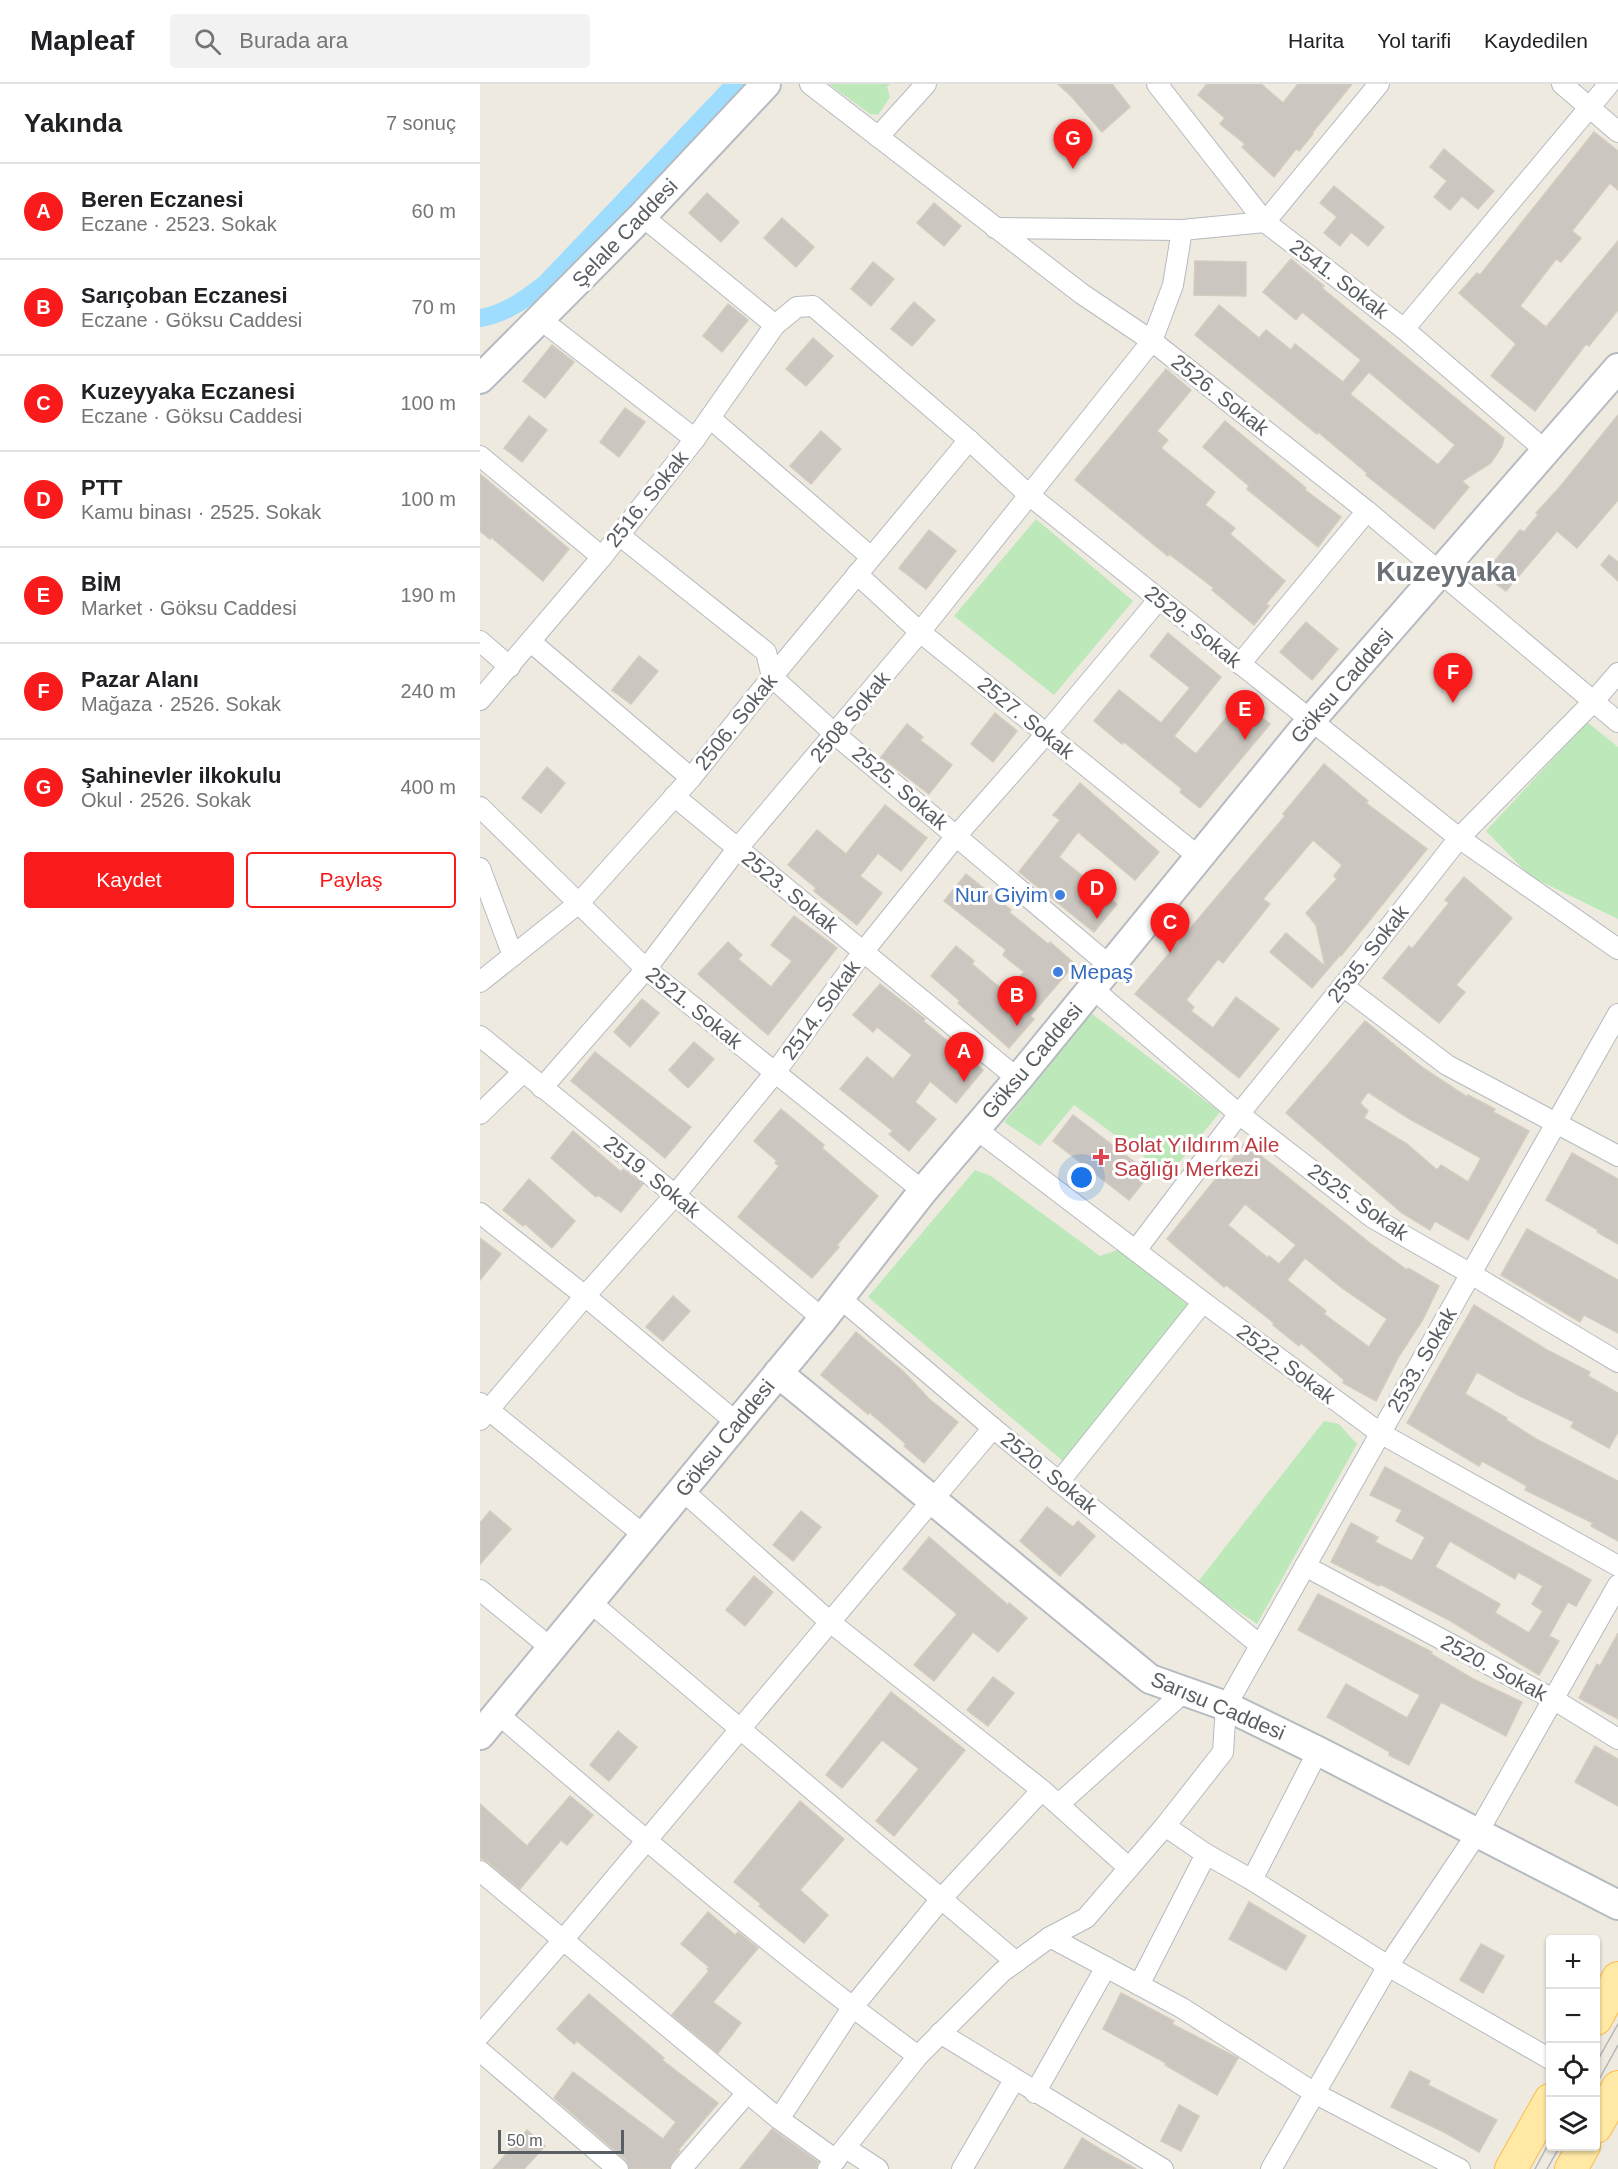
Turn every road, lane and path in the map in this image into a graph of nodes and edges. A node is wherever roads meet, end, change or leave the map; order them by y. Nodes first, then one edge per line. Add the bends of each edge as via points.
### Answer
1 (766, 84) edge
2 (810, 84) edge
3 (926, 84) edge
4 (1157, 84) edge
5 (1379, 84) edge
6 (1562, 84) edge
7 (1609, 84) edge
8 (1589, 109) junction
9 (1618, 132) edge
10 (878, 137) junction
11 (642, 216) junction
12 (1265, 222) junction
13 (995, 228) junction
14 (1182, 230) junction
15 (813, 306) joint
16 (540, 319) junction
17 (775, 325) junction
18 (1404, 329) junction
19 (1152, 341) junction
20 (1618, 368) edge
21 (480, 379) edge
22 (710, 418) junction
23 (695, 439) junction
24 (969, 440) junction
25 (1546, 451) junction
26 (480, 456) edge
27 (1029, 495) junction
28 (1367, 511) junction
29 (619, 535) junction
30 (602, 557) junction
31 (871, 557) junction
32 (1440, 572) junction
33 (857, 574) junction
34 (1159, 599) junction
35 (920, 632) junction
36 (480, 641) edge
37 (531, 642) junction
38 (1240, 664) junction
39 (510, 667) junction
40 (1618, 673) edge
41 (772, 676) junction
42 (480, 700) edge
43 (1593, 702) junction
44 (1311, 720) junction
45 (1618, 722) edge
46 (1046, 734) junction
47 (836, 735) junction
48 (691, 778) junction
49 (674, 796) junction
50 (480, 807) edge
51 (957, 835) junction
52 (1459, 838) junction
53 (737, 849) junction
54 (1199, 857) junction
55 (480, 868) edge
56 (579, 903) junction
57 (1618, 949) edge
58 (863, 952) junction
59 (513, 956) junction
60 (1110, 966) junction
61 (646, 969) junction
62 (480, 982) edge
63 (1344, 986) junction
64 (1092, 988) junction
65 (1618, 1014) edge
66 (480, 1036) edge
67 (523, 1072) junction
68 (774, 1074) junction
69 (1018, 1078) junction
70 (542, 1088) junction
71 (480, 1114) edge
72 (1239, 1114) junction
73 (1557, 1122) junction
74 (976, 1129) junction
75 (1618, 1156) edge
76 (923, 1191) junction
77 (675, 1195) junction
78 (480, 1213) edge
79 (1136, 1250) junction
80 (1471, 1274) junction
81 (585, 1296) junction
82 (1203, 1302) junction
83 (831, 1308) junction
84 (1618, 1362) edge
85 (778, 1373) junction
86 (483, 1411) edge
87 (737, 1423) junction
88 (993, 1428) junction
89 (1380, 1433) junction
90 (1059, 1482) junction
91 (682, 1490) junction
92 (932, 1500) junction
93 (645, 1536) junction
94 (1305, 1566) junction
95 (1618, 1566) edge
96 (1618, 1585) edge
97 (480, 1590) edge
98 (590, 1602) junction
99 (830, 1622) junction
100 (1260, 1645) junction
101 (552, 1649) junction
102 (1185, 1691) junction
103 (1553, 1699) junction
104 (1226, 1706) junction
105 (489, 1724) edge
106 (740, 1730) junction
107 (1618, 1738) edge
108 (1318, 1750) junction
109 (1042, 1790) junction
110 (1059, 1804) junction
111 (1165, 1826) junction
112 (1478, 1832) junction
113 (646, 1841) junction
114 (1206, 1854) junction
115 (1129, 1868) junction
116 (480, 1871) edge
117 (1252, 1880) junction
118 (941, 1899) junction
119 (1618, 1905) edge
120 (1050, 1937) junction
121 (563, 1940) junction
122 (1016, 1962) junction
123 (1388, 1966) junction
124 (1106, 1967) junction
125 (1618, 1978) edge
126 (1139, 1985) junction
127 (852, 2008) junction
128 (1600, 2012) edge
129 (940, 2033) junction
130 (480, 2036) edge
131 (480, 2051) edge
132 (918, 2056) junction
133 (1546, 2056) edge
134 (1014, 2080) junction
135 (1618, 2087) edge
136 (747, 2093) junction
137 (1035, 2093) junction
138 (1316, 2094) junction
139 (1546, 2109) edge
140 (779, 2119) junction
141 (1600, 2128) edge
142 (1584, 2151) edge
143 (837, 2159) edge
144 (618, 2169) edge
145 (681, 2169) edge
146 (878, 2169) edge
147 (962, 2169) edge
148 (1163, 2169) edge
149 (1272, 2169) edge
150 (1460, 2169) edge
151 (1511, 2169) edge
152 (1571, 2169) edge

1 - 11 street, Şelale Caddesi
2 - 10 street, 2526. Sokak
3 - 10 street
4 - 12 street, 2541. Sokak
5 - 12 street
6 - 8 street
7 - 8 street
8 - 9 street
8 - 18 street
10 - 13 street, 2526. Sokak
11 - 16 street, Şelale Caddesi
11 - 17 street
12 - 14 street
12 - 18 street, 2541. Sokak
13 - 14 street
13 - 19 street, 2526. Sokak
14 - 19 street, 2508 Sokak via 1173,285
15 - 17 street, 2516. Sokak via 797,307
15 - 24 street, 2529. Sokak
16 - 21 street, Şelale Caddesi
16 - 23 street
17 - 22 street, 2516. Sokak
18 - 25 street, 2541. Sokak
19 - 27 street, 2508 Sokak
19 - 28 street, 2526. Sokak
20 - 25 street, Göksu Caddesi
22 - 23 street, 2516. Sokak
22 - 31 street
23 - 29 street, 2516. Sokak
24 - 27 street, 2529. Sokak
24 - 31 street, 2506. Sokak
25 - 32 street, Göksu Caddesi
26 - 30 street
27 - 34 street, 2529. Sokak
27 - 35 street, 2508 Sokak
28 - 32 street, 2526. Sokak
28 - 38 street
29 - 30 street, 2516. Sokak
29 - 41 street, 2525. Sokak via 766,652
30 - 37 street, 2516. Sokak
31 - 33 street, 2506. Sokak
32 - 43 street, 2526. Sokak
32 - 44 street, Göksu Caddesi
33 - 35 street, 2527. Sokak
33 - 41 street, 2506. Sokak
34 - 38 street, 2529. Sokak
34 - 46 street, 2514. Sokak
35 - 46 street, 2527. Sokak
35 - 47 street, 2508 Sokak
36 - 39 street
37 - 39 street, 2516. Sokak
37 - 48 street
38 - 44 street, 2529. Sokak
39 - 42 street, 2516. Sokak
40 - 43 street, 2535. Sokak
41 - 47 street, 2525. Sokak
41 - 48 street, 2506. Sokak
43 - 45 street, 2526. Sokak
43 - 52 street, 2535. Sokak
44 - 52 street, 2529. Sokak
44 - 54 street, Göksu Caddesi
46 - 51 street, 2514. Sokak
46 - 54 street, 2527. Sokak
47 - 51 street, 2525. Sokak
47 - 53 street, 2508 Sokak
48 - 49 street, 2506. Sokak
49 - 53 street, 2523. Sokak
49 - 56 street, 2506. Sokak
50 - 56 street, 2521. Sokak
51 - 58 street, 2514. Sokak
51 - 60 street, 2525. Sokak
52 - 57 street, 2529. Sokak
52 - 63 street, 2535. Sokak
53 - 58 street, 2523. Sokak
53 - 61 street, 2508 Sokak
54 - 60 street, Göksu Caddesi
55 - 59 street
56 - 59 street, 2506. Sokak
56 - 61 street, 2521. Sokak
58 - 68 street, 2514. Sokak
58 - 69 street, 2523. Sokak
59 - 62 street, 2506. Sokak
60 - 64 street, Göksu Caddesi
61 - 68 street, 2521. Sokak
61 - 70 street, 2508 Sokak
63 - 72 street, 2535. Sokak
63 - 73 street via 1447,1065
64 - 69 street, Göksu Caddesi
64 - 72 street, 2525. Sokak
65 - 73 street, 2533. Sokak
66 - 67 street, 2519. Sokak
67 - 70 street, 2519. Sokak
67 - 71 street
68 - 76 street, 2521. Sokak
68 - 77 street, 2514. Sokak
69 - 74 street, Göksu Caddesi
70 - 77 street, 2519. Sokak
72 - 79 street, 2535. Sokak
72 - 80 street, 2525. Sokak via 1373,1218
73 - 75 street
73 - 80 street, 2533. Sokak
74 - 76 street, Göksu Caddesi
74 - 79 street, 2522. Sokak
76 - 83 street, Göksu Caddesi
77 - 81 street, 2514. Sokak
77 - 83 street, 2519. Sokak
78 - 81 street
79 - 82 street, 2522. Sokak
80 - 84 street, 2525. Sokak
80 - 89 street, 2533. Sokak
81 - 86 street, 2514. Sokak
81 - 87 street
82 - 89 street, 2522. Sokak
82 - 90 street
83 - 85 street, Göksu Caddesi
83 - 88 street, 2520. Sokak
85 - 87 street, Göksu Caddesi
85 - 92 street, Sarısu Caddesi
86 - 93 street
87 - 91 street, Göksu Caddesi
88 - 90 street, 2520. Sokak
88 - 92 street
89 - 94 street, 2533. Sokak
89 - 95 street, 2522. Sokak
90 - 100 street, 2520. Sokak
91 - 93 street, Göksu Caddesi
91 - 99 street
92 - 99 street
92 - 102 street, Sarısu Caddesi via 1150,1679
93 - 98 street, Göksu Caddesi
94 - 100 street, 2533. Sokak
94 - 103 street, 2520. Sokak
96 - 103 street
97 - 101 street
98 - 101 street, Göksu Caddesi
98 - 106 street
99 - 106 street
99 - 109 street
100 - 104 street, 2533. Sokak
101 - 105 street, Göksu Caddesi
102 - 104 street, Sarısu Caddesi
102 - 110 street
103 - 107 street, 2520. Sokak
103 - 112 street
104 - 108 street, Sarısu Caddesi
104 - 111 street via 1223,1752
105 - 113 street
106 - 113 street
106 - 118 street
108 - 112 street, Sarısu Caddesi
108 - 117 street
109 - 110 street
109 - 118 street
110 - 115 street
111 - 114 street
111 - 115 street
112 - 119 street, Sarısu Caddesi
112 - 123 street
113 - 121 street
113 - 127 street
114 - 117 street
114 - 126 street
115 - 120 street via 1086,1918
116 - 121 street
117 - 123 street
118 - 122 street
118 - 127 street
120 - 122 street
120 - 124 street
121 - 130 street
121 - 136 street
122 - 129 street
123 - 133 street
123 - 138 street
124 - 126 street
124 - 137 street
125 - 128 main road
126 - 138 street
127 - 132 street
127 - 140 street
129 - 132 street
129 - 134 street
131 - 144 street
132 - 143 street
134 - 137 street
134 - 147 street
135 - 141 main road
136 - 140 street
136 - 145 street
137 - 148 street
138 - 149 street
138 - 150 street
139 - 151 main road
140 - 143 street
142 - 152 main road
143 - 146 street

